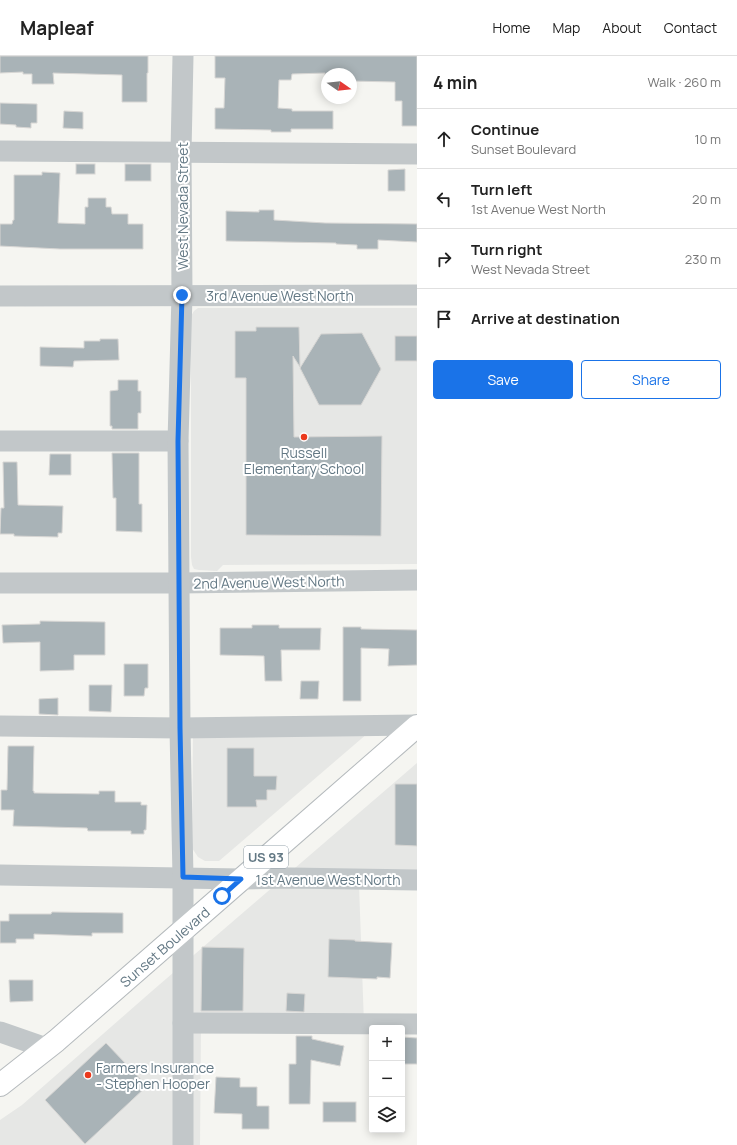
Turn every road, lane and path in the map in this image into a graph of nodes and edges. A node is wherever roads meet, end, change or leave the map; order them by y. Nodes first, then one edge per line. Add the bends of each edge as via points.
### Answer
1 (183, 56) edge
2 (0, 151) edge
3 (182, 152) junction
4 (417, 154) edge
5 (182, 295) junction
6 (417, 295) edge
7 (0, 296) edge
8 (0, 441) edge
9 (178, 441) junction
10 (417, 580) edge
11 (0, 583) edge
12 (179, 583) junction
13 (0, 726) edge
14 (417, 726) edge
15 (180, 728) junction
16 (0, 875) edge
17 (183, 877) junction
18 (241, 879) junction
19 (417, 880) edge
20 (183, 931) junction
21 (183, 1023) junction
22 (417, 1024) edge
23 (0, 1032) edge
24 (46, 1048) junction
25 (0, 1085) edge
26 (182, 1145) edge

1 - 3 street, West Nevada Street
2 - 3 street
3 - 4 street
3 - 5 street, West Nevada Street
5 - 6 street, 3rd Avenue West North
5 - 7 street, 3rd Avenue West North
5 - 9 street, West Nevada Street
8 - 9 street
9 - 12 street, West Nevada Street
10 - 12 street, 2nd Avenue West North
11 - 12 street, 2nd Avenue West North
12 - 15 street, West Nevada Street
13 - 15 street
14 - 15 street
14 - 18 main road, Sunset Boulevard / US 93
15 - 17 street, West Nevada Street
16 - 17 street, 1st Avenue West North
17 - 18 street, 1st Avenue West North
17 - 20 street, West Nevada Street
18 - 19 street, 1st Avenue West North
18 - 20 main road, Sunset Boulevard / US 93
20 - 21 street, West Nevada Street
20 - 24 main road, Sunset Boulevard / US 93
21 - 22 street
21 - 26 street, West Nevada Street
23 - 24 street
24 - 25 main road, Sunset Boulevard / US 93

